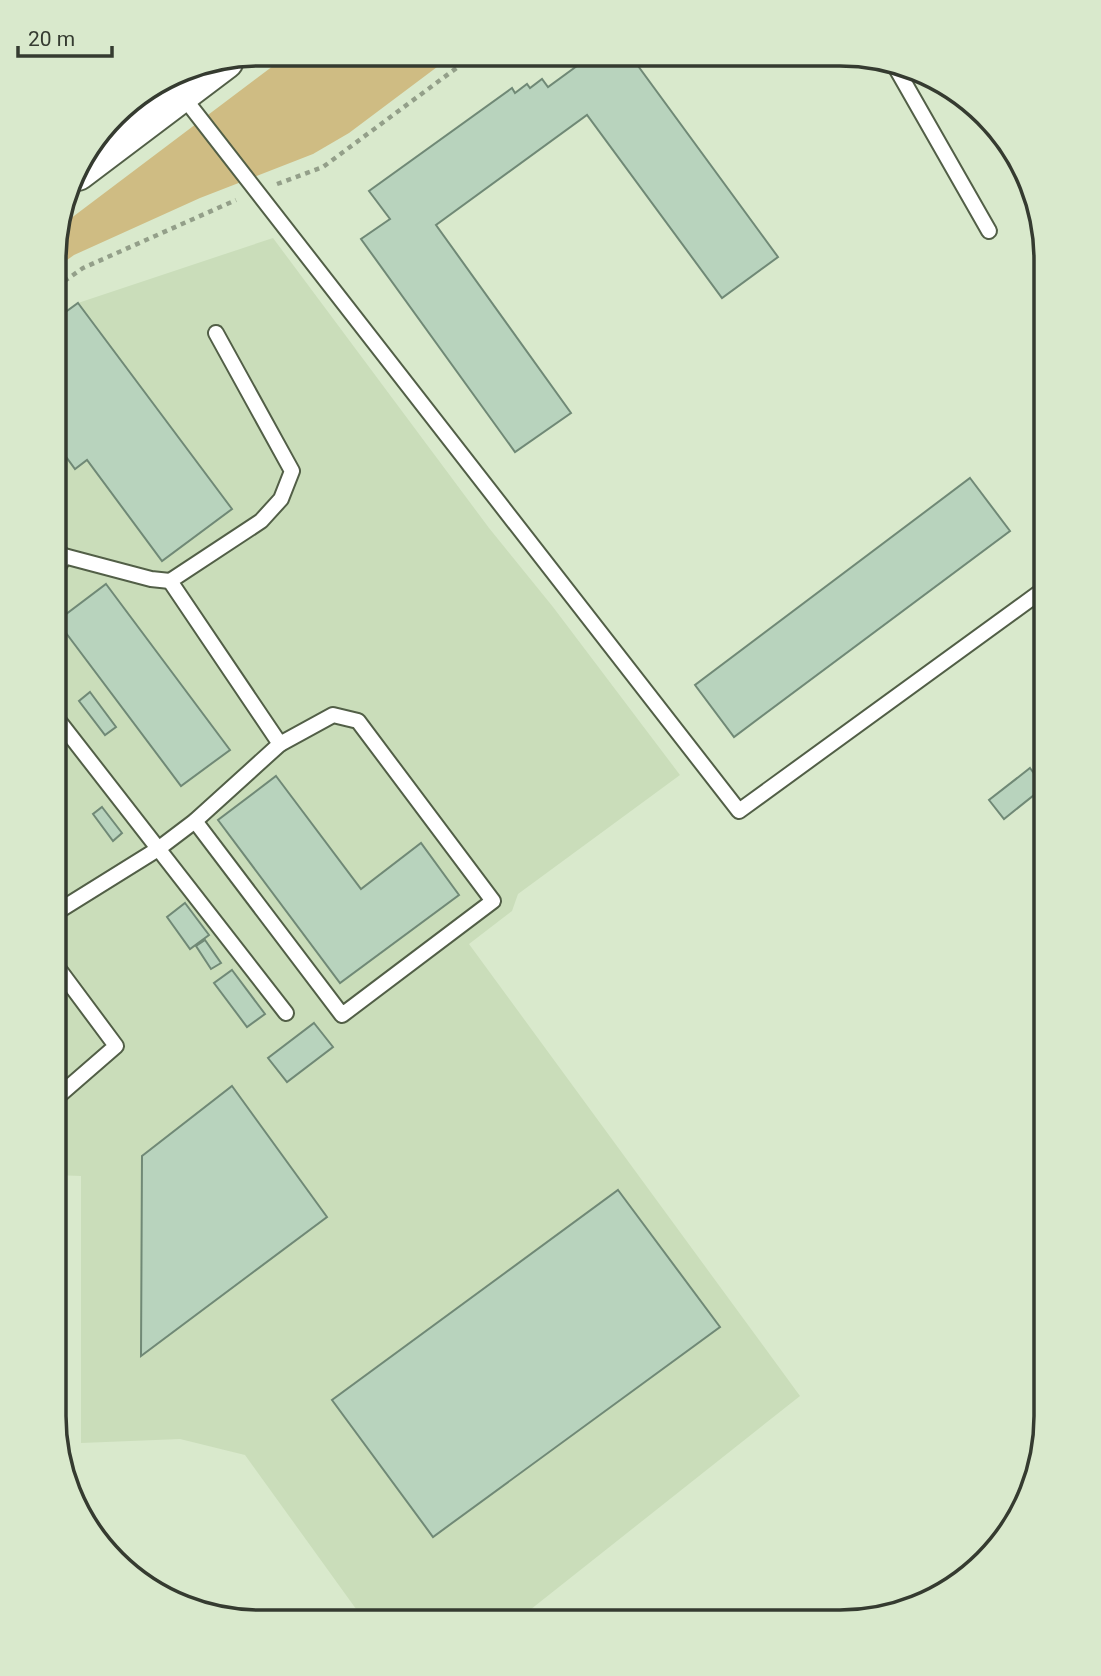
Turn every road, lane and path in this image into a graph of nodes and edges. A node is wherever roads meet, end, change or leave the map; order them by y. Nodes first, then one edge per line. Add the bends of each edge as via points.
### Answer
1 (205, 75) edge
2 (901, 76) edge
3 (181, 93) junction
4 (97, 156) edge
5 (989, 231) dead end
6 (216, 333) dead end
7 (66, 555) edge
8 (170, 581) junction
9 (1034, 596) edge
10 (66, 730) edge
11 (280, 744) junction
12 (195, 821) junction
13 (158, 849) junction
14 (66, 906) edge
15 (66, 979) edge
16 (286, 1013) dead end
17 (66, 1089) edge

1 - 3 main road
2 - 5 lane
3 - 4 main road
3 - 9 lane via 738,811
6 - 8 lane via 292,471 281,499 261,521
7 - 8 lane
8 - 11 lane
10 - 13 lane
11 - 12 lane
11 - 12 lane via 333,715 358,721 493,901 342,1015
12 - 13 lane
13 - 14 lane
13 - 16 lane
15 - 17 lane via 116,1046

